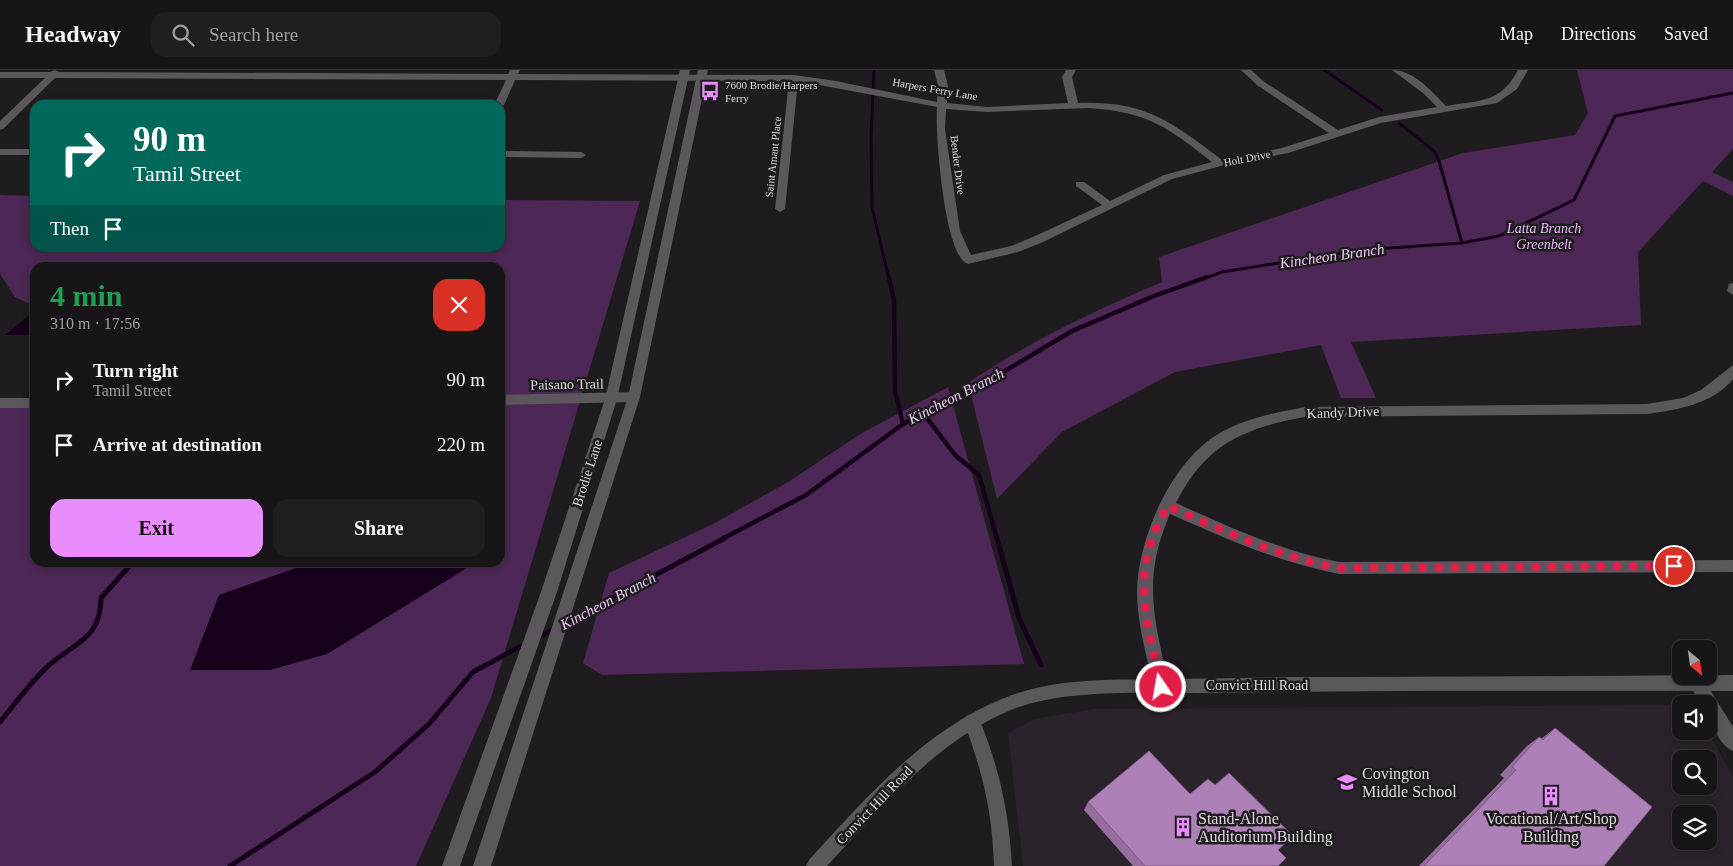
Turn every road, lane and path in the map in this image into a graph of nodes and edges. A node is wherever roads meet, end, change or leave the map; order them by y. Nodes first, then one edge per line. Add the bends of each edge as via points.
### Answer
1 (939, 70) edge
2 (1071, 70) edge
3 (1246, 70) edge
4 (1396, 70) edge
5 (1522, 70) edge
6 (55, 73) edge
7 (513, 73) edge
8 (685, 74) edge
9 (702, 74) edge
10 (0, 75) edge
11 (794, 78) junction
12 (501, 100) edge
13 (943, 105) junction
14 (1074, 106) junction
15 (1445, 110) junction
16 (0, 127) edge
17 (1336, 133) junction
18 (0, 152) edge
19 (30, 152) edge
20 (505, 154) edge
21 (581, 155) dead end
22 (1220, 164) junction
23 (1080, 184) dead end
24 (1108, 206) junction
25 (780, 209) dead end
26 (968, 260) joint
27 (1733, 370) edge
28 (634, 397) junction
29 (611, 399) junction
30 (505, 400) edge
31 (0, 403) edge
32 (30, 403) edge
33 (1167, 506) junction
34 (1733, 566) edge
35 (1672, 683) edge
36 (1718, 683) edge
37 (1733, 683) edge
38 (1698, 685) edge
39 (1161, 687) junction
40 (972, 722) junction
41 (1733, 743) edge
42 (451, 866) edge
43 (482, 866) edge
44 (815, 866) edge
45 (1004, 866) edge

1 - 13 street, Bender Drive
2 - 14 street via 1066,77
3 - 17 street via 1260,83
4 - 15 street via 1426,91
5 - 15 street, Holt Drive via 1514,87 1494,101
6 - 7 street, Harpers Ferry Lane
6 - 10 street, Harpers Ferry Lane
6 - 16 street
7 - 8 street, Harpers Ferry Lane
7 - 12 street
8 - 9 street, Harpers Ferry Lane
8 - 29 street, Brodie Lane
9 - 11 street, Harpers Ferry Lane
9 - 28 street, Brodie Lane
11 - 13 street, Harpers Ferry Lane via 858,87
11 - 25 street, Saint Amant Place
13 - 14 street, Harpers Ferry Lane via 986,110
13 - 26 street, Bender Drive via 940,129 954,230
14 - 22 street, Harpers Ferry Lane via 1118,107 1151,116 1178,130
15 - 17 street, Holt Drive via 1397,115
17 - 22 street, Holt Drive via 1284,151
18 - 19 street
20 - 21 street
22 - 24 street, Holt Drive via 1168,177
23 - 24 street
24 - 26 street, Holt Drive via 1014,249
27 - 33 street, Kandy Drive via 1724,381 1699,397 1647,410 1337,410 1258,420 1210,446 1177,483
28 - 29 street, Paisano Trail
28 - 43 street, Brodie Lane
29 - 30 street, Paisano Trail
29 - 42 street, Brodie Lane via 549,592
31 - 32 street
33 - 34 street via 1268,550 1339,568
33 - 39 street, Kandy Drive via 1149,547 1145,575 1145,605
35 - 39 street, Convict Hill Road
36 - 37 street, Convict Hill Road
38 - 41 street
39 - 40 street, Convict Hill Road via 1089,688 1051,693 1008,704
40 - 44 street, Convict Hill Road via 924,755
40 - 45 street via 990,771 1001,824

